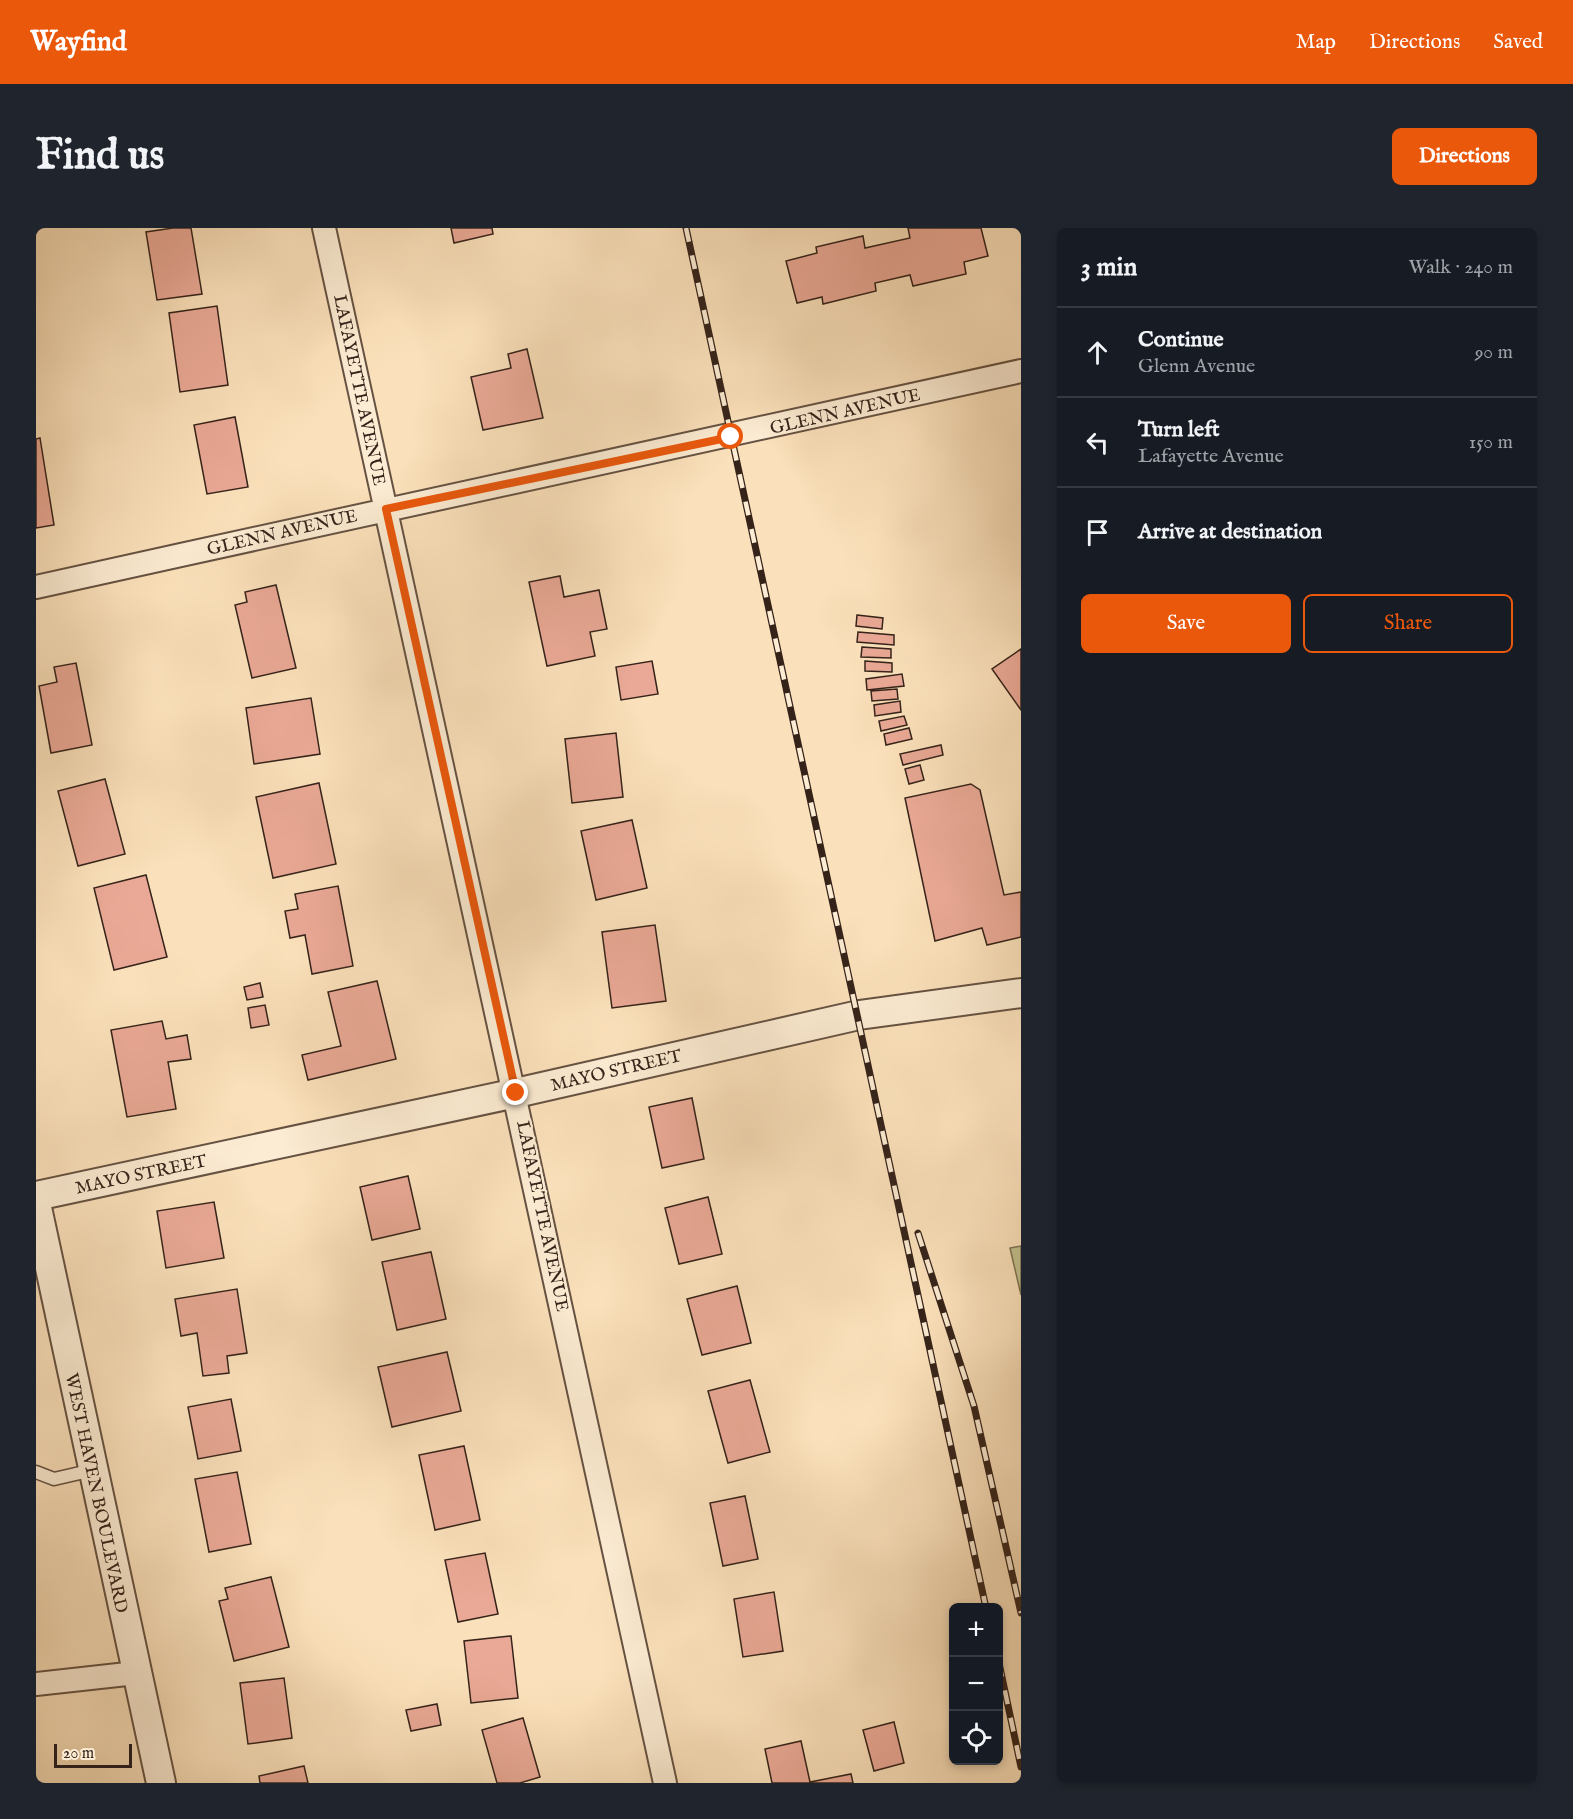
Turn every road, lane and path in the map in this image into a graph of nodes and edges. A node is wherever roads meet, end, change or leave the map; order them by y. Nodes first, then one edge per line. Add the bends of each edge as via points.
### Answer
1 (324, 228) edge
2 (1021, 370) edge
3 (386, 509) junction
4 (36, 587) edge
5 (1021, 993) edge
6 (516, 1093) junction
7 (36, 1196) edge
8 (36, 1203) edge
9 (93, 1470) junction
10 (36, 1472) edge
11 (136, 1673) junction
12 (36, 1684) edge
13 (161, 1783) edge
14 (665, 1783) edge

1 - 3 street, LAFAYETTE AVENUE
2 - 3 street, GLENN AVENUE via 731,437
3 - 4 street, GLENN AVENUE
3 - 6 street, LAFAYETTE AVENUE
5 - 6 street, MAYO STREET via 859,1015
6 - 7 street, MAYO STREET
6 - 14 street, LAFAYETTE AVENUE
8 - 9 street, WEST HAVEN BOULEVARD via 50,1293
9 - 10 lane via 54,1479
9 - 11 street, WEST HAVEN BOULEVARD
11 - 12 street
11 - 13 street, WEST HAVEN BOULEVARD

